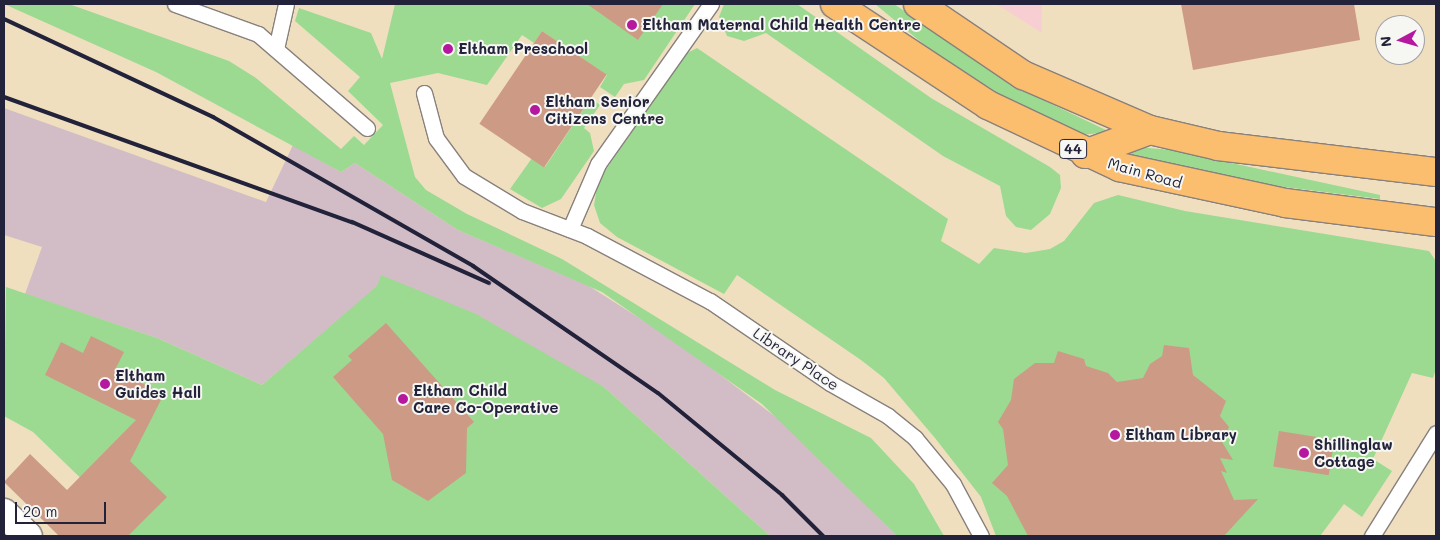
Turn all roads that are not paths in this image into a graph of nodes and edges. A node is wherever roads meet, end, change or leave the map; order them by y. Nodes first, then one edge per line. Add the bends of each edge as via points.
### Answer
1 (175, 4) edge
2 (286, 4) edge
3 (712, 4) edge
4 (835, 4) edge
5 (918, 4) edge
6 (276, 49) junction
7 (424, 93) dead end
8 (367, 128) dead end
9 (1150, 130) junction
10 (1085, 154) junction
11 (1436, 172) edge
12 (1436, 222) edge
13 (570, 229) junction
14 (1436, 432) edge
15 (4, 513) edge
16 (28, 536) edge
17 (981, 536) edge
18 (1372, 536) edge

1 - 6 lane via 247,28
2 - 6 lane
3 - 13 lane via 598,164
4 - 10 main road, Main Road / 44 via 988,105
5 - 9 main road via 1023,75
6 - 8 lane
7 - 13 lane, Library Place via 436,138 464,176 522,211
9 - 10 main road
9 - 11 main road via 1226,147
10 - 12 main road, Main Road / 44 via 1152,177 1233,194
13 - 17 lane, Library Place via 710,301 908,431 964,498
14 - 18 lane
15 - 16 street

